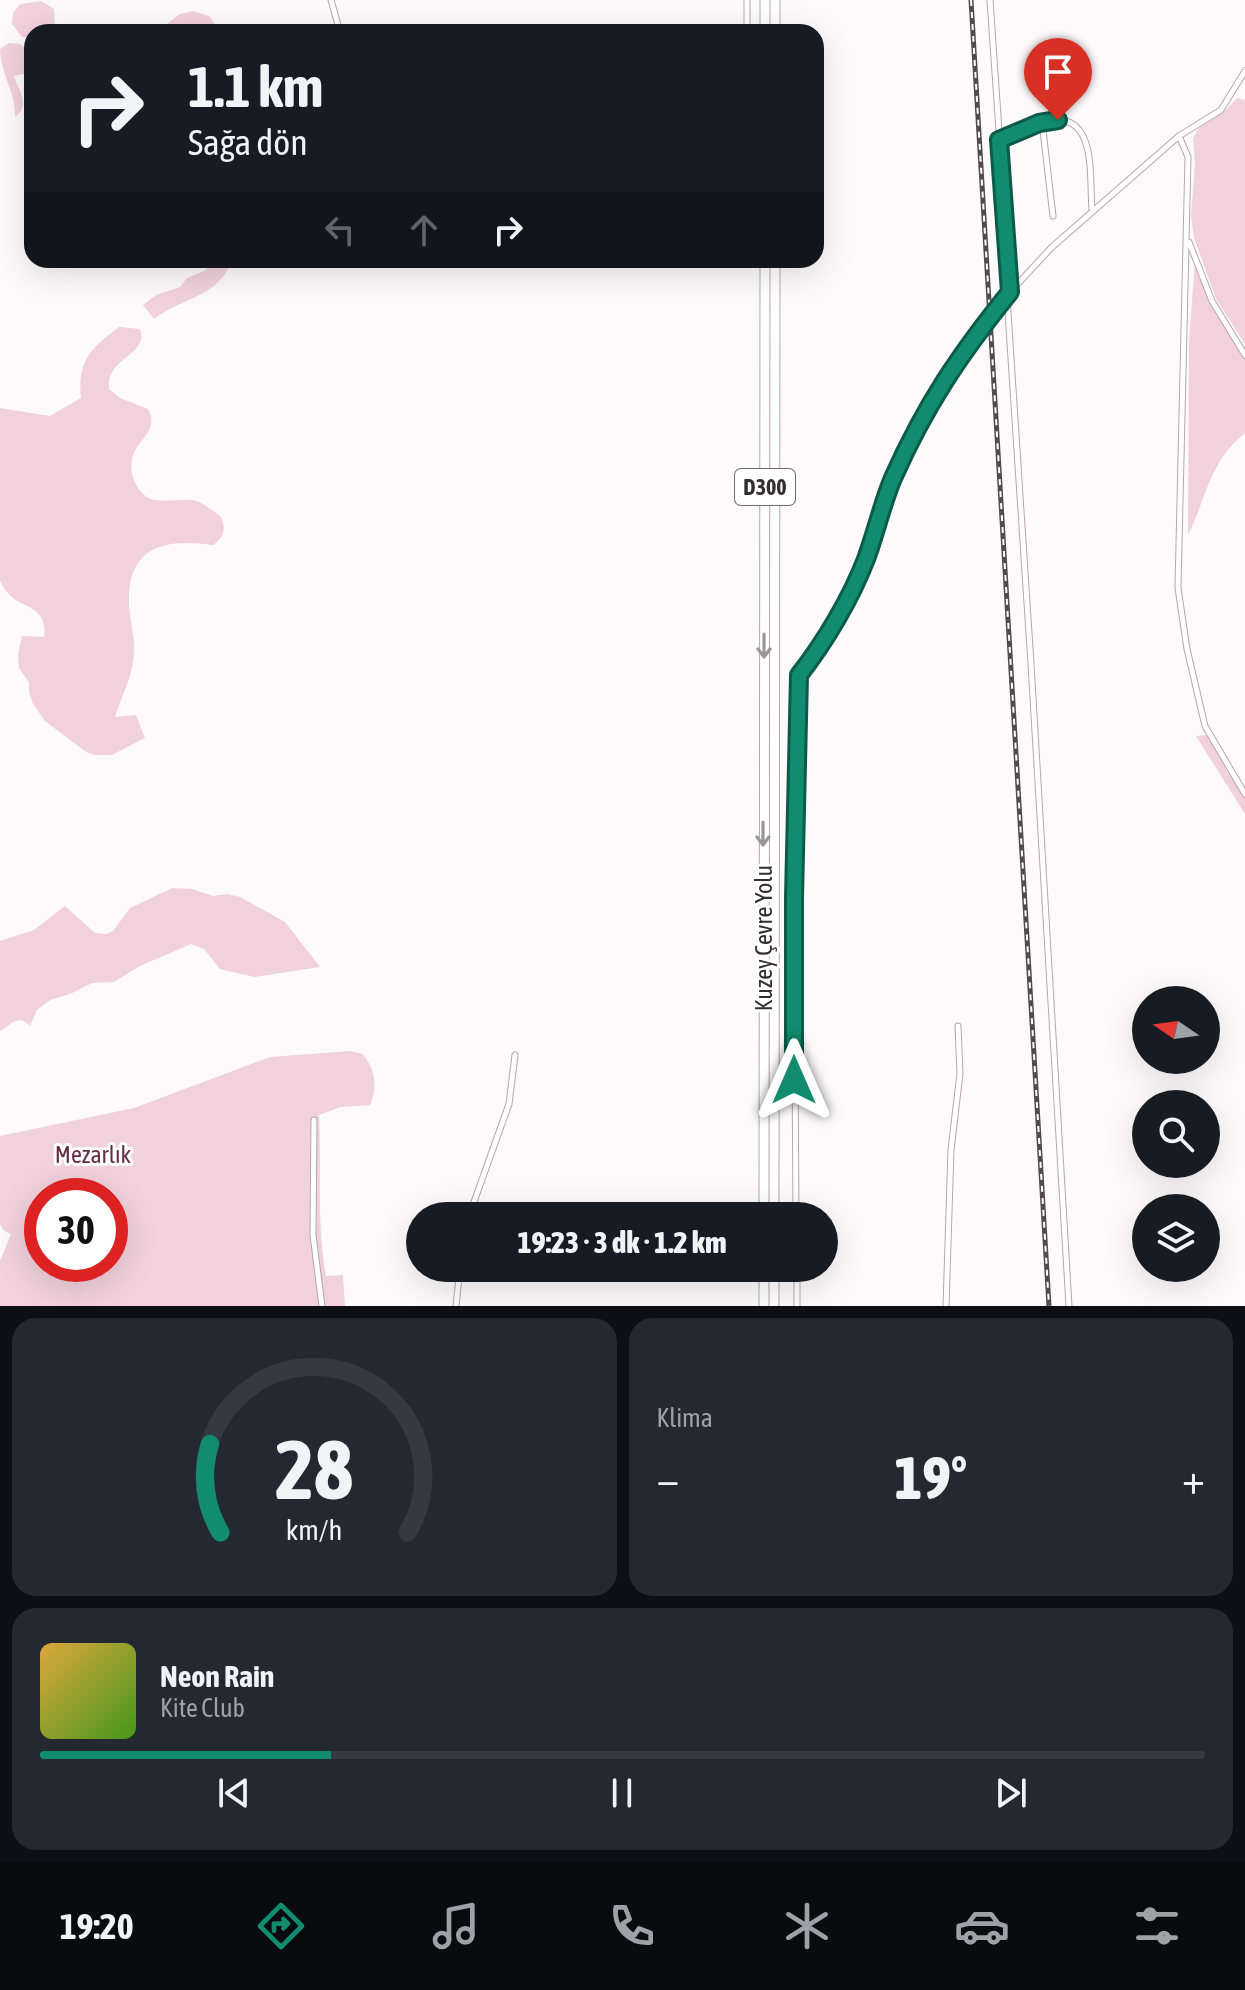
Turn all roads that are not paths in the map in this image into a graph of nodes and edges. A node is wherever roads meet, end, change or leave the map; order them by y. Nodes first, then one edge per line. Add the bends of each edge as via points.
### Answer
1 (331, 0) edge
2 (747, 0) edge
3 (765, 0) edge
4 (775, 0) edge
5 (990, 0) edge
6 (338, 24) edge
7 (747, 24) edge
8 (765, 24) edge
9 (775, 24) edge
10 (1245, 71) edge
11 (1042, 122) junction
12 (1179, 136) junction
13 (999, 140) junction
14 (1092, 210) junction
15 (1053, 216) dead end
16 (1187, 237) junction
17 (765, 268) edge
18 (775, 268) edge
19 (1008, 294) junction
20 (1245, 355) edge
21 (769, 714) junction
22 (769, 756) junction
23 (1245, 794) edge
24 (958, 1026) dead end
25 (515, 1055) dead end
26 (314, 1120) dead end
27 (474, 1202) edge
28 (764, 1202) edge
29 (774, 1202) edge
30 (796, 1202) edge
31 (459, 1282) edge
32 (764, 1282) edge
33 (774, 1282) edge
34 (797, 1282) edge
35 (322, 1306) edge
36 (456, 1306) edge
37 (764, 1306) edge
38 (774, 1306) edge
39 (797, 1306) edge
40 (946, 1306) edge
41 (1069, 1306) edge

1 - 6 street
2 - 7 street
3 - 8 highway
4 - 9 highway
5 - 13 street
10 - 12 street via 1221,110
11 - 13 street
11 - 14 street via 1068,123 1085,135
11 - 15 street
12 - 14 street
12 - 16 street via 1188,157
13 - 19 street
14 - 19 street
16 - 20 street via 1212,301
16 - 23 street via 1178,588 1205,726
17 -> 21 highway, D300
18 - 21 highway, D300
19 - 30 street via 933,398 889,487 860,574 799,675
19 - 41 street
21 - 22 highway, D300
22 -> 28 highway, Kuzey Çevre Yolu / D300
22 - 29 highway, Kuzey Çevre Yolu / D300
24 - 40 street via 960,1073 950,1163
25 - 27 street via 509,1104
26 - 35 street via 313,1235
31 - 36 street
32 - 37 highway
33 - 38 highway
34 - 39 street

